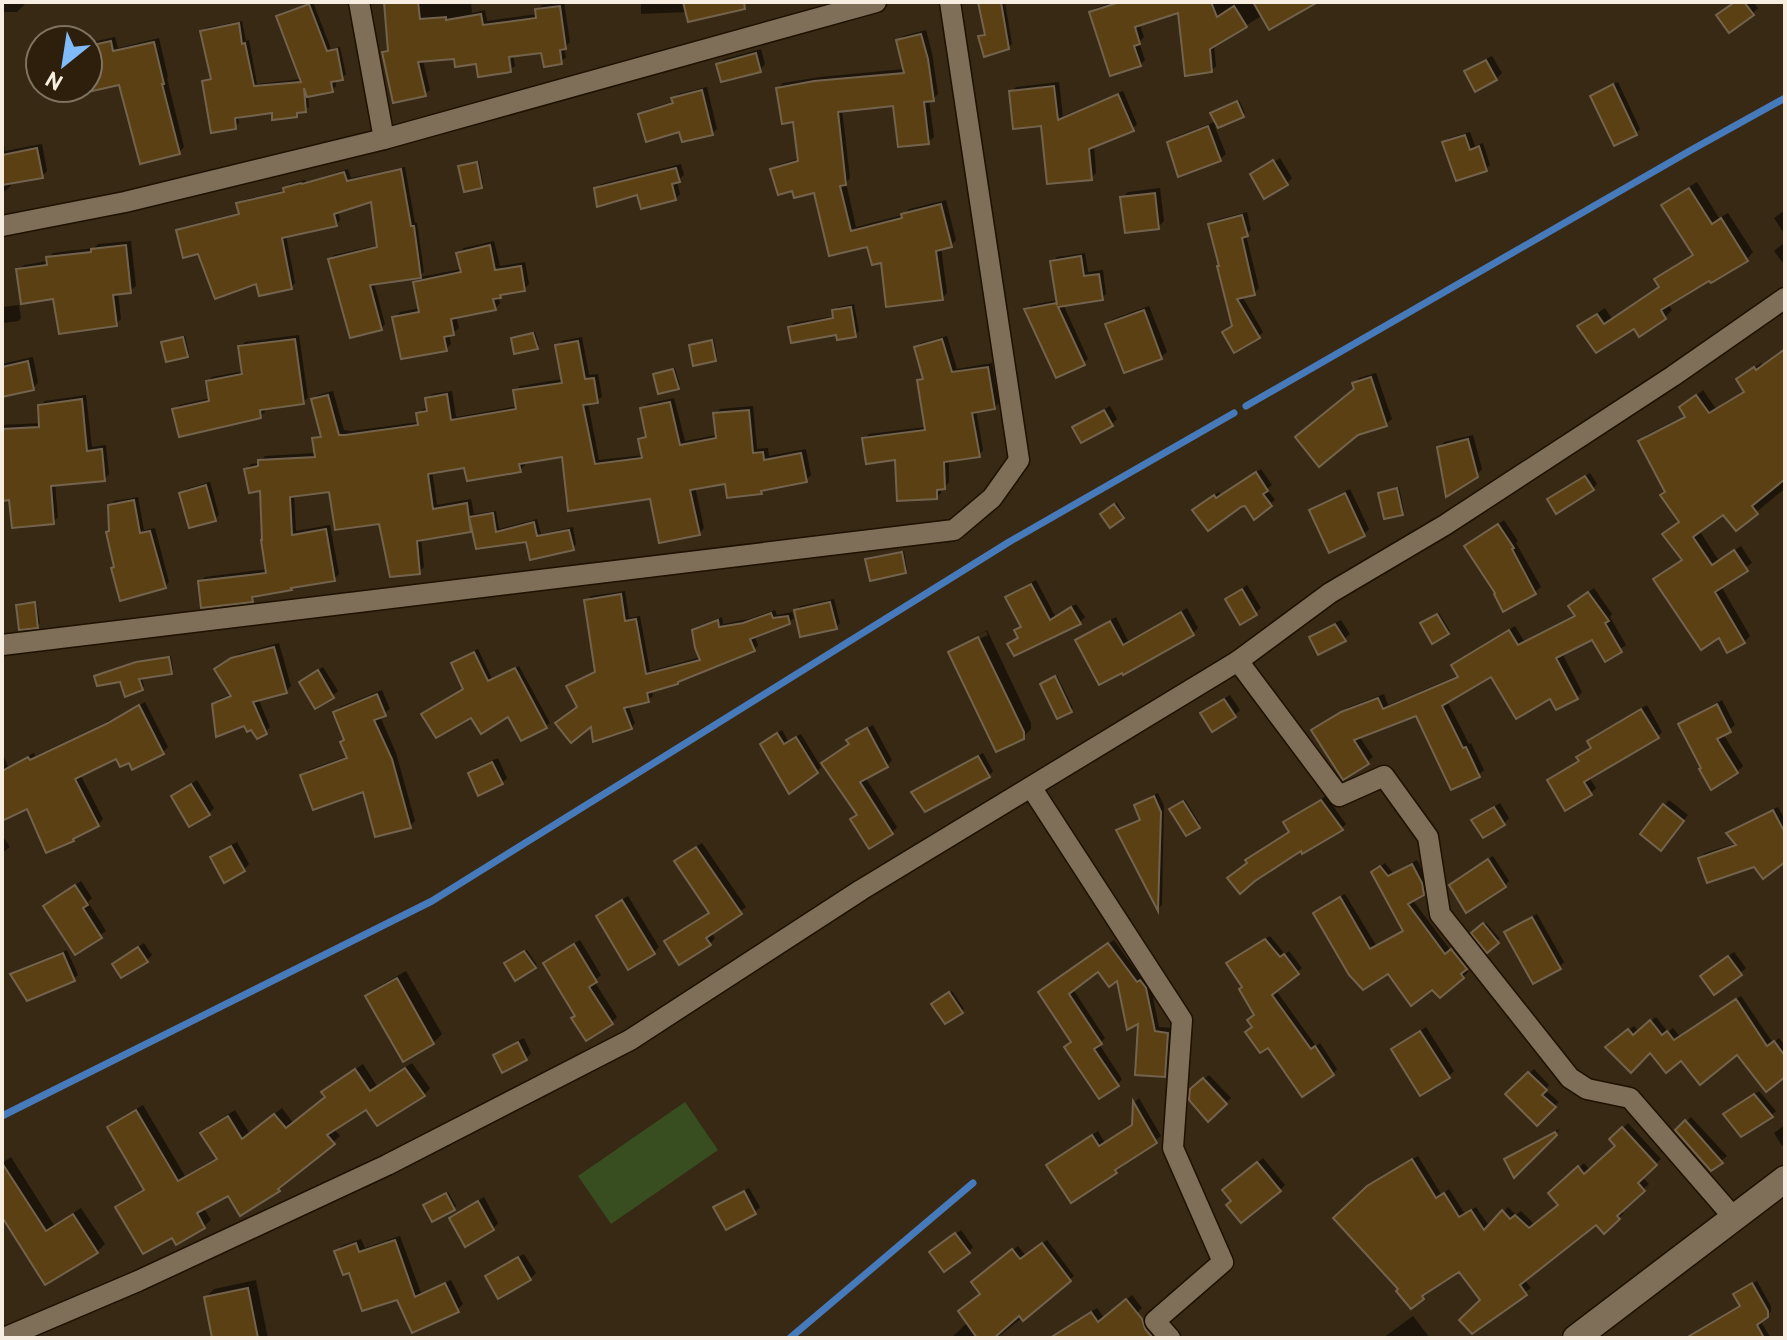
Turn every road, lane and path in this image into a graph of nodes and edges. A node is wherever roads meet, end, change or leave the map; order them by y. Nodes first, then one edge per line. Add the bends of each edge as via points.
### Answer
1 (359, 2) edge
2 (876, 2) edge
3 (950, 2) edge
4 (384, 139) junction
5 (2, 226) edge
6 (1785, 298) edge
7 (2, 645) edge
8 (1238, 661) junction
9 (1031, 787) junction
10 (1785, 1179) edge
11 (1735, 1219) junction
12 (4, 1338) edge
13 (1170, 1338) edge
14 (1576, 1338) edge

1 - 4 street
2 - 4 street
3 - 7 street via 1019,460 992,498 954,530
4 - 5 street
6 - 8 street via 1445,525 1330,593
8 - 9 street
8 - 11 street via 1339,796 1384,776 1428,837 1440,914 1570,1078 1587,1089 1630,1098
9 - 12 street via 630,1040 387,1165
9 - 13 street via 1182,1020 1173,1148 1223,1262 1155,1321
10 - 11 street
11 - 14 street

